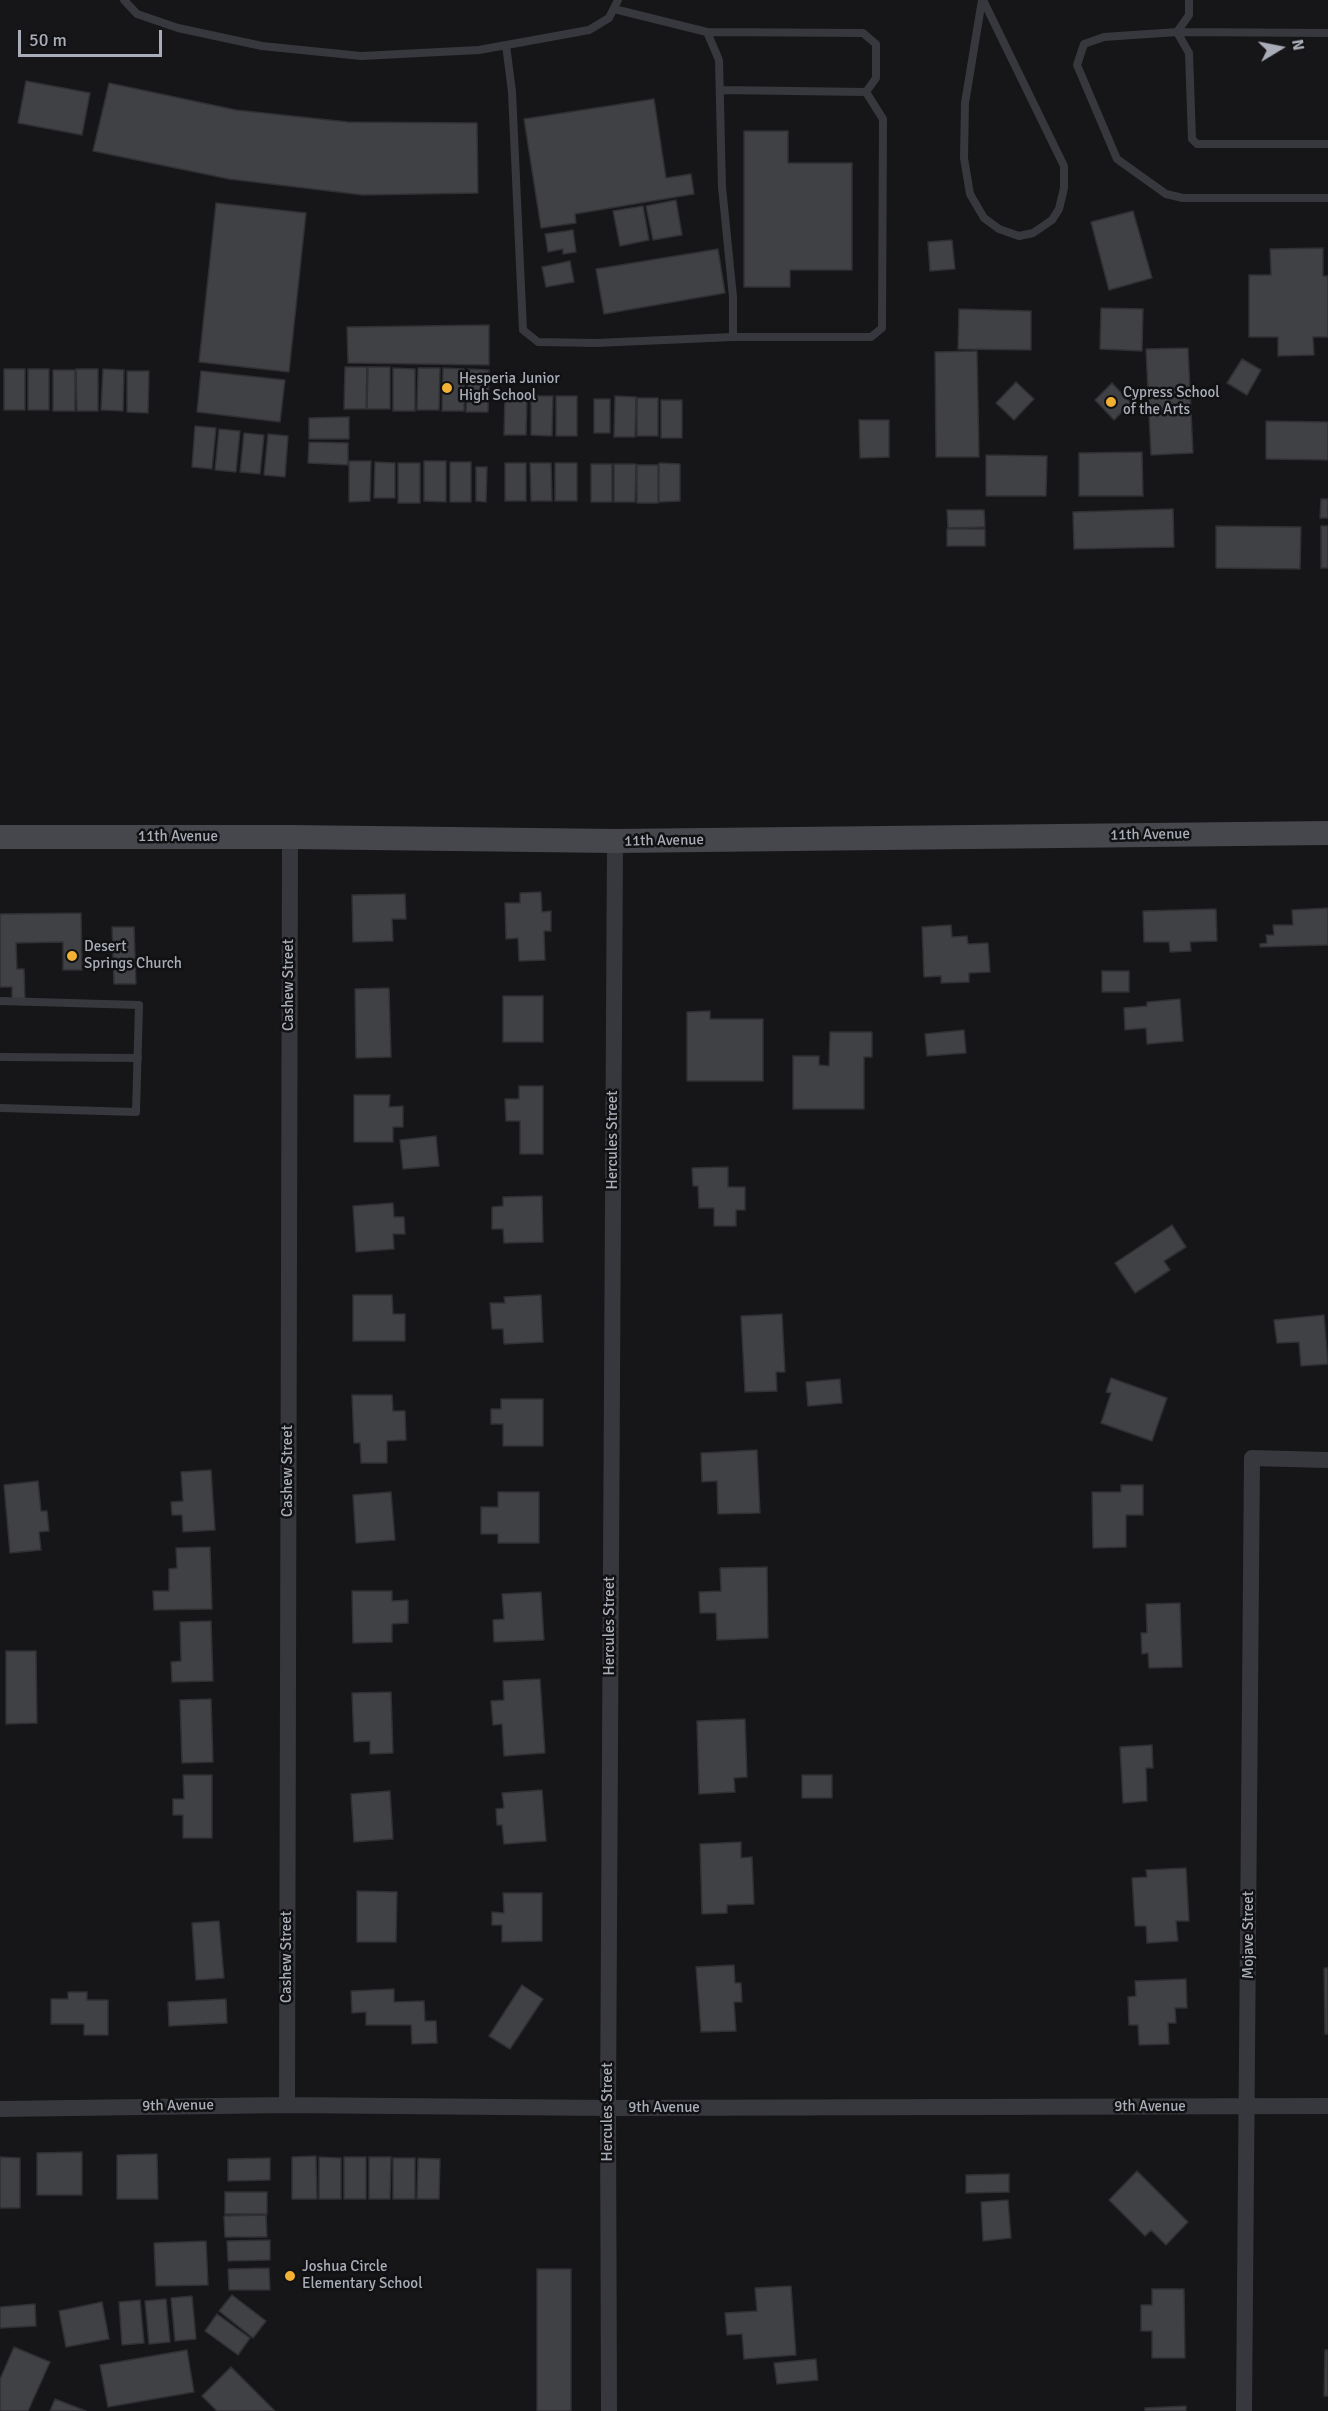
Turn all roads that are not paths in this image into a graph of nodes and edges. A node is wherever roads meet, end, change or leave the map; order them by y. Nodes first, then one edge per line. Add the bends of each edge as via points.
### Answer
1 (124, 0) edge
2 (983, 0) edge
3 (1189, 0) edge
4 (616, 4) edge
5 (707, 32) junction
6 (1177, 32) junction
7 (1328, 33) edge
8 (506, 45) junction
9 (720, 90) junction
10 (866, 92) junction
11 (1328, 144) edge
12 (1328, 198) edge
13 (733, 337) junction
14 (1328, 833) edge
15 (0, 837) edge
16 (290, 837) junction
17 (615, 841) junction
18 (0, 1001) edge
19 (0, 1057) edge
20 (138, 1058) junction
21 (0, 1108) edge
22 (1328, 1460) edge
23 (287, 2105) junction
24 (1328, 2106) edge
25 (1247, 2107) junction
26 (608, 2108) junction
27 (0, 2109) edge
28 (609, 2411) edge
29 (1244, 2411) edge

1 - 8 lane via 137,14 178,28 262,46 361,56
2 - 2 lane via 965,103 964,158 970,194 984,218 1018,236 1033,233 1052,220 1064,188 1064,166
3 - 6 lane via 1189,15
4 - 5 lane
4 - 8 lane via 609,18 589,30
5 - 9 lane via 719,60
5 - 10 lane via 863,33 876,44 876,78
6 - 7 lane
6 - 11 lane via 1189,53 1192,139 1197,144
6 - 12 lane via 1104,37 1084,44 1077,65 1117,159 1166,194 1183,198
8 - 13 lane via 512,92 523,330 538,342
9 - 10 lane
9 - 13 lane via 722,187
10 - 13 lane via 883,119 882,328 871,337
14 - 17 main road, 11th Avenue
15 - 16 main road, 11th Avenue
16 - 17 main road, 11th Avenue
16 - 23 street, Cashew Street
17 - 26 street, Hercules Street
18 - 20 lane via 139,1005
19 - 20 lane
20 - 21 lane via 136,1112
22 - 25 street, Mojave Street via 1252,1458
23 - 26 street, 9th Avenue
23 - 27 street, 9th Avenue
24 - 25 street, 9th Avenue
25 - 26 street, 9th Avenue
25 - 29 street, Mojave Street
26 - 28 street, Hercules Street

